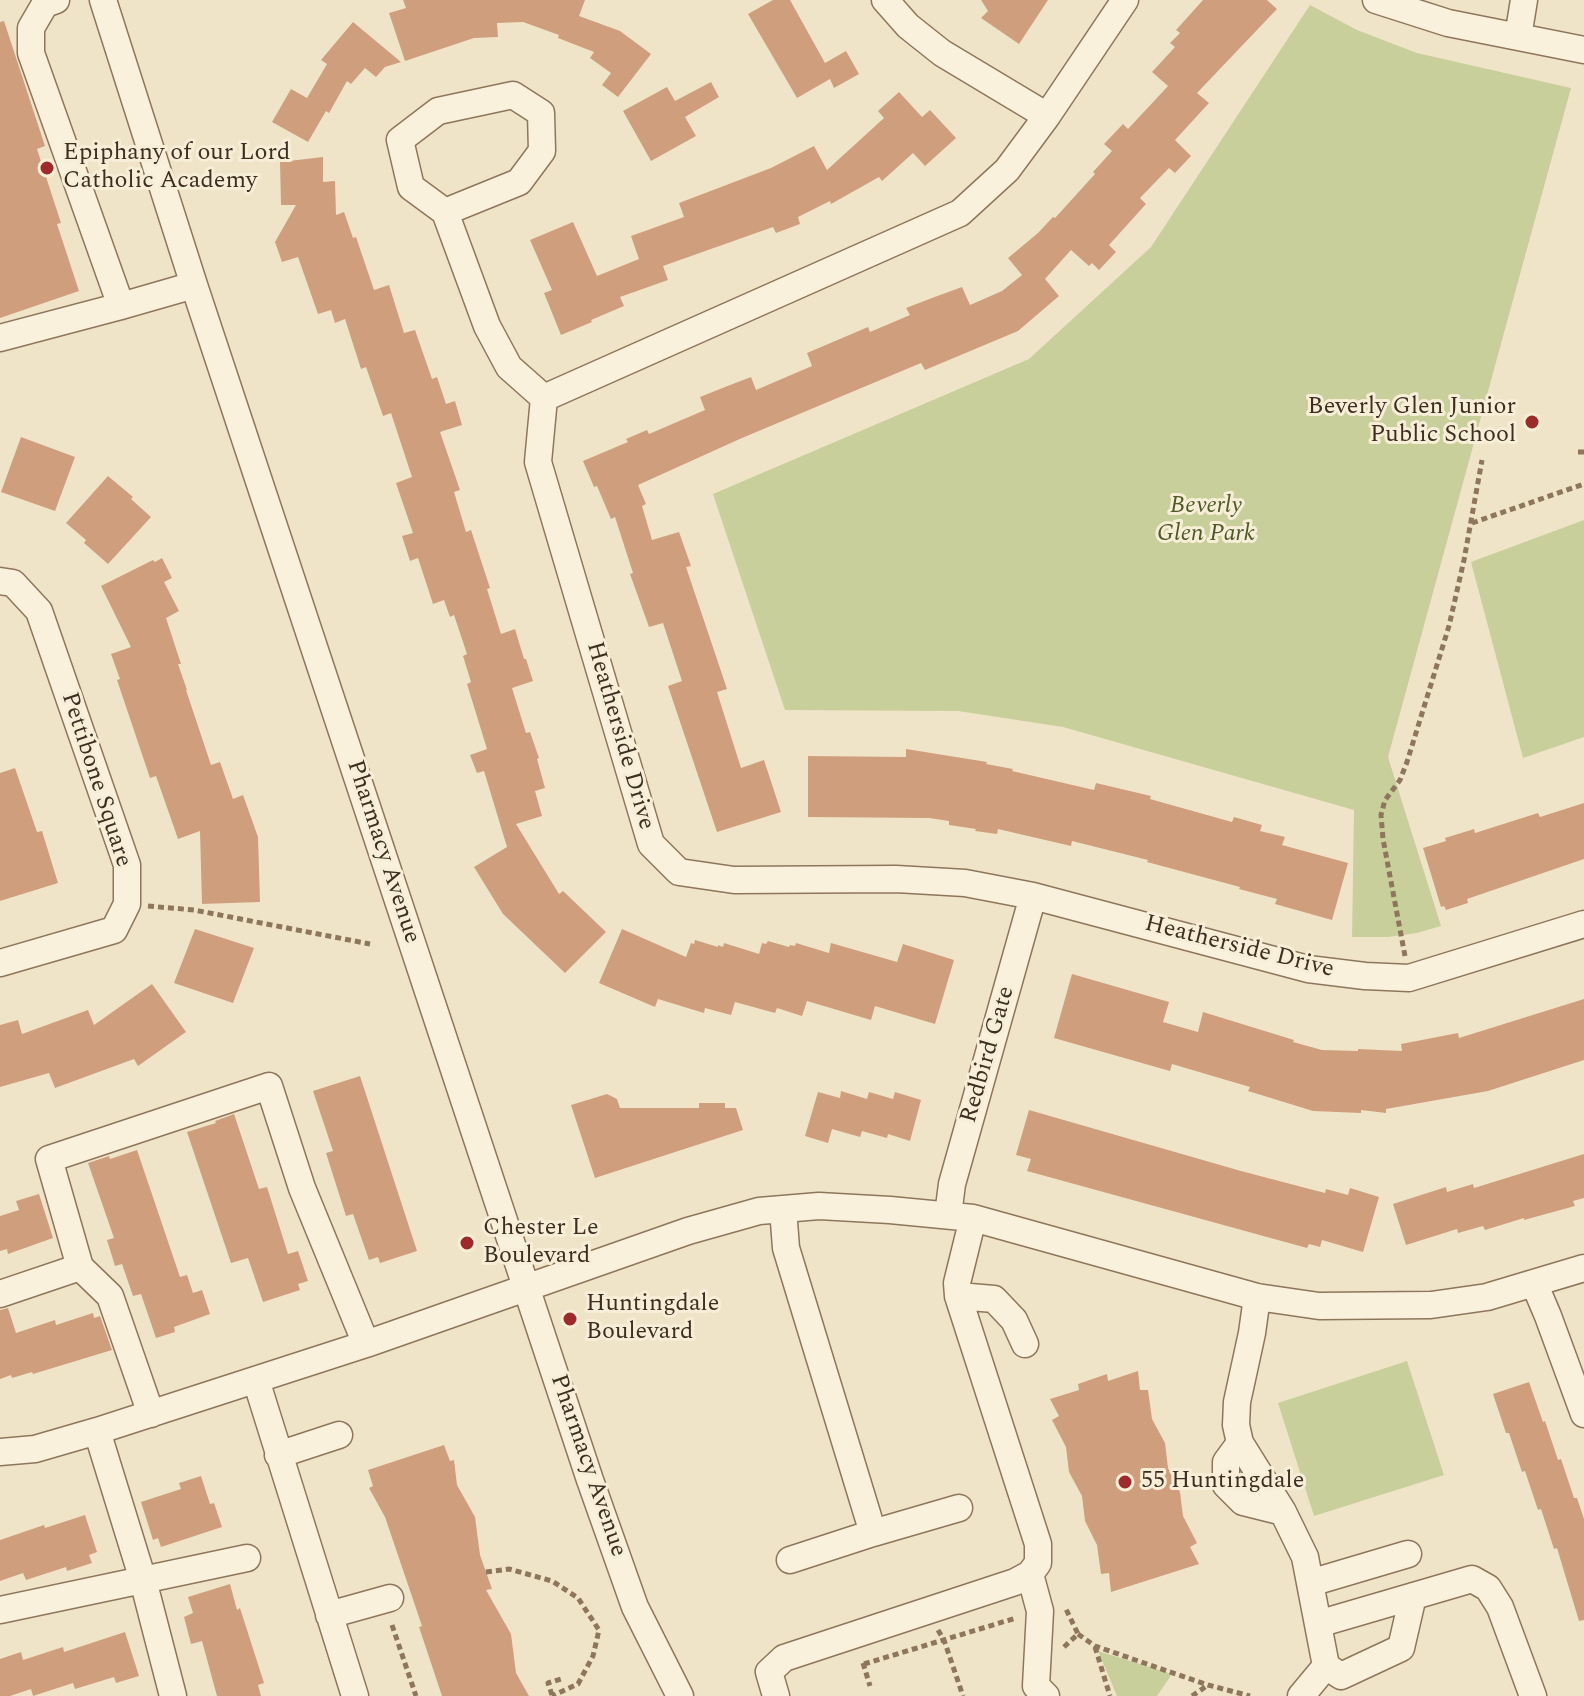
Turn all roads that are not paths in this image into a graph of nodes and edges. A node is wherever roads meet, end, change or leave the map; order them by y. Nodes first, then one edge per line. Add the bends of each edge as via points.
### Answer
1 (56, 0) edge
2 (103, 0) edge
3 (885, 0) edge
4 (1125, 0) edge
5 (1376, 0) edge
6 (1524, 0) edge
7 (1518, 37) junction
8 (1584, 50) edge
9 (1047, 116) junction
10 (445, 212) junction
11 (194, 285) junction
12 (121, 306) junction
13 (0, 338) edge
14 (544, 398) junction
15 (0, 581) edge
16 (1033, 896) junction
17 (1584, 924) edge
18 (0, 963) edge
19 (783, 1209) junction
20 (960, 1216) junction
21 (80, 1267) junction
22 (1584, 1268) edge
23 (1534, 1283) junction
24 (527, 1286) junction
25 (0, 1294) edge
26 (958, 1296) junction
27 (1257, 1297) junction
28 (366, 1344) junction
29 (1025, 1344) dead end
30 (256, 1380) junction
31 (151, 1414) junction
32 (1584, 1414) edge
33 (97, 1431) junction
34 (339, 1435) dead end
35 (0, 1452) edge
36 (278, 1455) junction
37 (959, 1508) dead end
38 (873, 1533) junction
39 (1408, 1554) dead end
40 (247, 1558) dead end
41 (790, 1560) dead end
42 (1030, 1574) junction
43 (143, 1580) junction
44 (1310, 1583) junction
45 (1413, 1596) junction
46 (390, 1598) dead end
47 (0, 1610) edge
48 (329, 1615) junction
49 (1318, 1624) junction
50 (1326, 1666) junction
51 (1036, 1693) edge
52 (173, 1696) edge
53 (355, 1696) edge
54 (680, 1696) edge
55 (776, 1696) edge
56 (1301, 1696) edge
57 (1533, 1696) edge

1 - 12 street via 45,4 31,28 31,53
2 - 11 street, Pharmacy Avenue
3 - 9 street via 942,53
4 - 9 street
5 - 7 street via 1448,23
6 - 7 street
7 - 8 street
9 - 14 street via 1007,170 960,213
10 - 10 street via 519,182 542,151 541,113 513,95 438,111 400,140 411,187
10 - 14 street via 487,326 509,367
11 - 12 street
11 - 24 street, Pharmacy Avenue
12 - 13 street
14 - 16 street, Heatherside Drive via 538,462 651,844 679,872 734,880 896,879 965,883
15 - 18 street, Pettibone Square via 13,583 39,611 127,865 127,904 114,930
16 - 17 street, Heatherside Drive via 1308,969 1365,976 1409,978
16 - 20 street, Redbird Gate via 954,1177
19 - 20 street via 819,1206
19 - 24 street via 712,1223
19 - 38 street via 786,1248
20 - 26 street, Redbird Gate
20 - 27 street
21 - 25 street
21 - 28 street via 49,1159 269,1086 302,1188
21 - 31 street via 110,1296
22 - 23 street
23 - 27 street via 1431,1305 1319,1306
23 - 32 street
24 - 28 street
24 - 54 street, Pharmacy Avenue via 635,1607
26 - 29 street via 994,1299 1014,1320
26 - 42 street via 1038,1544 1038,1563
27 - 44 street via 1236,1425 1240,1443 1305,1557
28 - 30 street
30 - 31 street
30 - 36 street
31 - 33 street
33 - 35 street via 35,1449
33 - 43 street
34 - 36 street
36 - 48 street
37 - 38 street
38 - 41 street
39 - 44 street
40 - 43 street
42 - 51 street via 1040,1611
42 - 55 street via 784,1658 769,1672
43 - 47 street
43 - 52 street
44 - 49 street
45 - 49 street
45 - 50 street via 1401,1648 1341,1676
45 - 57 street via 1472,1579 1488,1588
46 - 48 street
48 - 53 street
49 - 50 street
50 - 56 street

